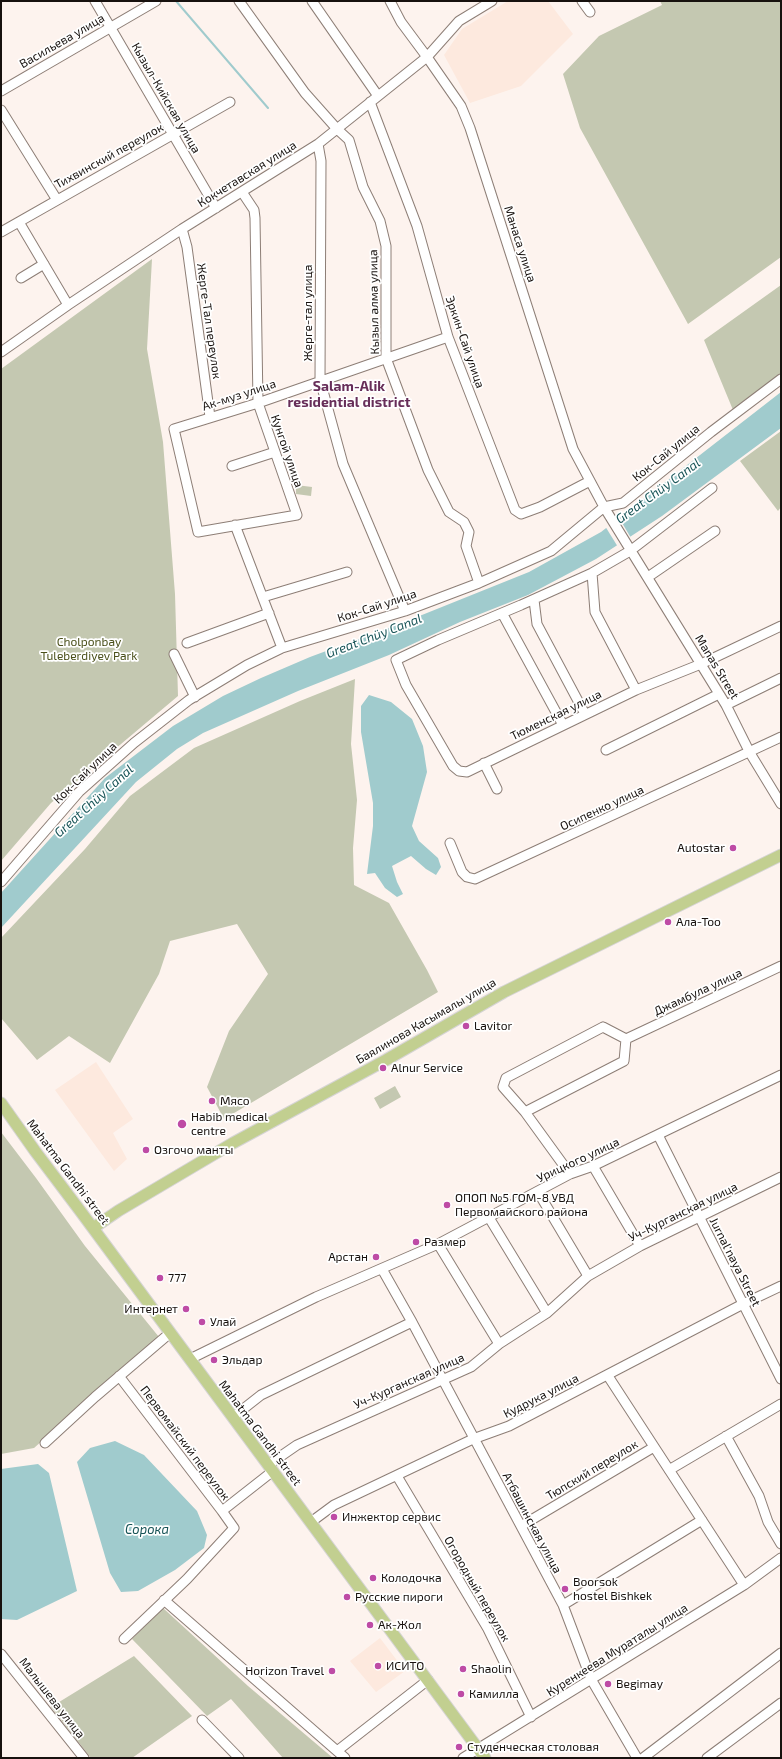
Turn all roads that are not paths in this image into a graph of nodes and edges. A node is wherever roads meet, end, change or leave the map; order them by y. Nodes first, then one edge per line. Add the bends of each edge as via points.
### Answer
1 (95, 1) edge
2 (156, 1) edge
3 (240, 1) edge
4 (312, 1) edge
5 (390, 1) edge
6 (492, 1) edge
7 (582, 1) edge
8 (590, 12) dead end
9 (111, 27) junction
10 (427, 57) junction
11 (1, 91) edge
12 (378, 96) junction
13 (230, 102) dead end
14 (370, 102) junction
15 (1, 110) edge
16 (337, 129) junction
17 (173, 134) junction
18 (318, 144) junction
19 (242, 192) junction
20 (56, 200) junction
21 (216, 208) junction
22 (19, 222) junction
23 (182, 229) junction
24 (1, 232) edge
25 (44, 264) junction
26 (21, 278) dead end
27 (68, 305) junction
28 (448, 337) junction
29 (1, 352) edge
30 (386, 358) junction
31 (781, 379) edge
32 (320, 380) junction
33 (258, 403) junction
34 (210, 417) junction
35 (174, 429) joint
36 (275, 452) junction
37 (232, 466) dead end
38 (590, 481) junction
39 (712, 488) dead end
40 (604, 507) junction
41 (609, 516) joint
42 (235, 525) junction
43 (715, 531) dead end
44 (628, 548) junction
45 (347, 572) dead end
46 (592, 573) junction
47 (648, 577) junction
48 (479, 583) junction
49 (263, 597) junction
50 (534, 600) junction
51 (405, 611) junction
52 (269, 613) junction
53 (502, 613) junction
54 (781, 626) edge
55 (187, 643) dead end
56 (282, 648) junction
57 (174, 654) dead end
58 (701, 664) junction
59 (781, 678) edge
60 (636, 690) junction
61 (719, 694) junction
62 (195, 697) junction
63 (726, 705) junction
64 (585, 714) junction
65 (563, 725) junction
66 (781, 737) edge
67 (606, 750) dead end
68 (750, 753) junction
69 (484, 763) junction
70 (497, 789) dead end
71 (781, 804) edge
72 (450, 843) dead end
73 (781, 855) edge
74 (1, 882) edge
75 (781, 966) edge
76 (626, 1039) junction
77 (781, 1076) edge
78 (1, 1103) edge
79 (525, 1112) junction
80 (658, 1135) junction
81 (594, 1166) junction
82 (570, 1174) junction
83 (781, 1177) edge
84 (538, 1192) junction
85 (488, 1216) junction
86 (699, 1218) junction
87 (93, 1228) junction
88 (438, 1244) junction
89 (640, 1246) junction
90 (382, 1269) junction
91 (588, 1276) junction
92 (781, 1286) edge
93 (743, 1304) junction
94 (547, 1313) junction
95 (412, 1322) junction
96 (170, 1332) junction
97 (499, 1344) junction
98 (190, 1359) junction
99 (119, 1376) junction
100 (608, 1376) junction
101 (442, 1378) junction
102 (781, 1379) edge
103 (781, 1404) edge
104 (233, 1417) junction
105 (726, 1436) junction
106 (473, 1439) junction
107 (45, 1443) dead end
108 (654, 1447) junction
109 (270, 1468) junction
110 (669, 1470) junction
111 (397, 1476) junction
112 (222, 1511) junction
113 (702, 1520) junction
114 (310, 1522) junction
115 (521, 1526) junction
116 (781, 1544) edge
117 (781, 1558) edge
118 (744, 1584) junction
119 (163, 1602) junction
120 (563, 1606) junction
121 (124, 1639) dead end
122 (781, 1653) edge
123 (1, 1654) edge
124 (591, 1679) junction
125 (428, 1680) junction
126 (781, 1703) edge
127 (531, 1717) junction
128 (202, 1720) dead end
129 (478, 1749) junction
130 (338, 1755) edge
131 (84, 1758) edge
132 (239, 1758) edge
133 (346, 1758) edge
134 (463, 1758) edge
135 (485, 1758) edge
136 (637, 1758) edge
137 (643, 1758) edge
138 (707, 1758) edge

1 - 9 street, Кызыл-Кийская улица
2 - 9 street, Васильева улица
3 - 16 street, Кызыл алма улица via 305,93
4 - 12 street
5 - 10 street, Манаса улица via 401,22
6 - 10 street, Кокчетавская улица via 459,21
7 - 8 street
9 - 11 street, Васильева улица
9 - 17 street, Кызыл-Кийская улица
10 - 12 street, Кокчетавская улица
10 - 38 street, Манаса улица via 461,106 470,128 574,450
12 - 14 street, Кокчетавская улица
13 - 17 street, Тихвинский переулок
14 - 16 street, Кокчетавская улица
14 - 28 street, Эркин-Сай улица via 417,226
15 - 20 street
16 - 18 street, Кокчетавская улица
16 - 30 street, Кызыл алма улица via 349,140 363,187 380,221 386,246
17 - 20 street, Тихвинский переулок
17 - 21 street, Кызыл-Кийская улица
18 - 19 street, Кокчетавская улица
18 - 32 street, Жерге-тал улица via 322,161
19 - 21 street, Кокчетавская улица
19 - 33 street, Кунгой улица via 254,210 255,218
20 - 22 street, Тихвинский переулок
21 - 23 street, Кокчетавская улица
22 - 24 street, Тихвинский переулок
22 - 25 street
23 - 27 street, Кокчетавская улица
23 - 34 street, Жерге-Тал переулок via 187,247
25 - 26 street
25 - 27 street
27 - 29 street, Кокчетавская улица
28 - 30 street, Ак-муз улица
28 - 38 street, Эркин-Сай улица via 515,510 521,514
30 - 32 street, Ак-муз улица
30 - 48 street, Кызыл алма улица via 428,470 449,512 464,522 469,532 466,546
31 - 40 street, Кок-Сай улица via 623,503
32 - 33 street, Ак-муз улица
32 - 51 street, Жерге-тал улица via 343,464
33 - 34 street, Ак-муз улица
33 - 36 street, Кунгой улица
34 - 35 street, Ак-муз улица
35 - 42 street, Кунгой улица via 198,532
36 - 37 street
36 - 42 street, Кунгой улица via 297,515
38 - 40 street, Манаса улица
39 - 44 street
40 - 41 street, Манаса улица
40 - 48 street, Кок-Сай улица via 551,551
41 - 44 street, Manas Street
42 - 49 street
43 - 47 street
44 - 46 street
44 - 47 street, Manas Street
45 - 49 street
46 - 50 street
46 - 60 street via 595,612
47 - 58 street, Manas Street
48 - 51 street, Кок-Сай улица
49 - 52 street
50 - 53 street
50 - 64 street via 537,624
51 - 56 street, Кок-Сай улица
52 - 55 street
52 - 56 street
53 - 65 street
53 - 69 street, Тюменская улица via 396,660 406,685 454,766 459,771 467,772
54 - 58 street, Тюменская улица
56 - 62 street, Кок-Сай улица via 247,665
57 - 62 street
58 - 60 street, Тюменская улица
58 - 61 street, Manas Street
59 - 63 street
60 - 64 street, Тюменская улица
61 - 63 street, Manas Street
61 - 67 street
62 - 74 street, Кок-Сай улица via 134,743 79,792
63 - 68 street, Manas Street
64 - 65 street, Тюменская улица
65 - 69 street, Тюменская улица
66 - 68 street, Осипенко улица
68 - 71 street, Manas Street
68 - 72 street, Осипенко улица via 475,879 467,877 462,872
69 - 70 street
73 - 87 main road, Баялинова Касымалы улица via 504,992 386,1060 232,1143
75 - 76 street, Джамбула улица
76 - 79 street via 624,1061
76 - 79 street via 603,1027 506,1078 503,1087
77 - 80 street, Урицкого улица
78 - 87 main road, Mahatma Gandhi street
79 - 82 street
80 - 81 street, Урицкого улица
80 - 86 street, Jurnal'naya Street
81 - 82 street, Урицкого улица
81 - 89 street
82 - 84 street, Урицкого улица
83 - 86 street, Уч-Курганская улица
84 - 85 street, Урицкого улица
84 - 91 street
85 - 88 street, Урицкого улица
85 - 94 street
86 - 89 street, Уч-Курганская улица
86 - 93 street, Jurnal'naya Street
87 - 96 main road, Mahatma Gandhi street
88 - 90 street, Урицкого улица
88 - 97 street
89 - 91 street, Уч-Курганская улица
90 - 95 street, Атбашинская улица
90 - 98 street, Урицкого улица via 316,1297
91 - 94 street, Уч-Курганская улица
92 - 93 street, Кудрука улица
93 - 100 street, Кудрука улица
93 - 102 street, Jurnal'naya Street
94 - 97 street, Уч-Курганская улица
95 - 101 street, Атбашинская улица
95 - 104 street via 261,1395
96 - 98 main road, Mahatma Gandhi street
96 - 99 street
97 - 101 street, Уч-Курганская улица via 471,1367
98 - 104 main road, Mahatma Gandhi street
99 - 107 street
99 - 112 street, Первомайский переулок
100 - 106 street, Кудрука улица via 509,1426
100 - 108 street, Тюпский переулок
101 - 106 street, Атбашинская улица
101 - 109 street, Уч-Курганская улица via 297,1445
103 - 105 street
104 - 109 main road, Mahatma Gandhi street
105 - 110 street
105 - 116 street via 759,1496 768,1522
106 - 111 street, Кудрука улица
106 - 115 street, Атбашинская улица
108 - 110 street, Тюпский переулок
108 - 115 street, Тюпский переулок
109 - 112 street, Первомайский переулок
109 - 114 main road, Mahatma Gandhi street
110 - 113 street, Тюпский переулок
111 - 114 street, Кудрука улица via 334,1505
111 - 127 street, Огородный переулок via 488,1630
112 - 119 street via 234,1528
113 - 118 street, Тюпский переулок
113 - 120 street
114 - 125 main road, Mahatma Gandhi street
115 - 120 street, Атбашинская улица
117 - 118 street, Куренкеева Мураталы улица
118 - 124 street, Куренкеева Мураталы улица
119 - 121 street
119 - 130 street
120 - 124 street, Атбашинская улица
122 - 137 street
123 - 131 street, Малышева улица
124 - 127 street, Куренкеева Мураталы улица
124 - 136 street, Атбашинская улица
125 - 129 main road, Mahatma Gandhi street
125 - 130 street
126 - 138 street
127 - 129 street, Куренкеева Мураталы улица
128 - 132 street
129 - 134 street, Куренкеева Мураталы улица
129 - 135 main road, Mahatma Gandhi street
130 - 133 street

